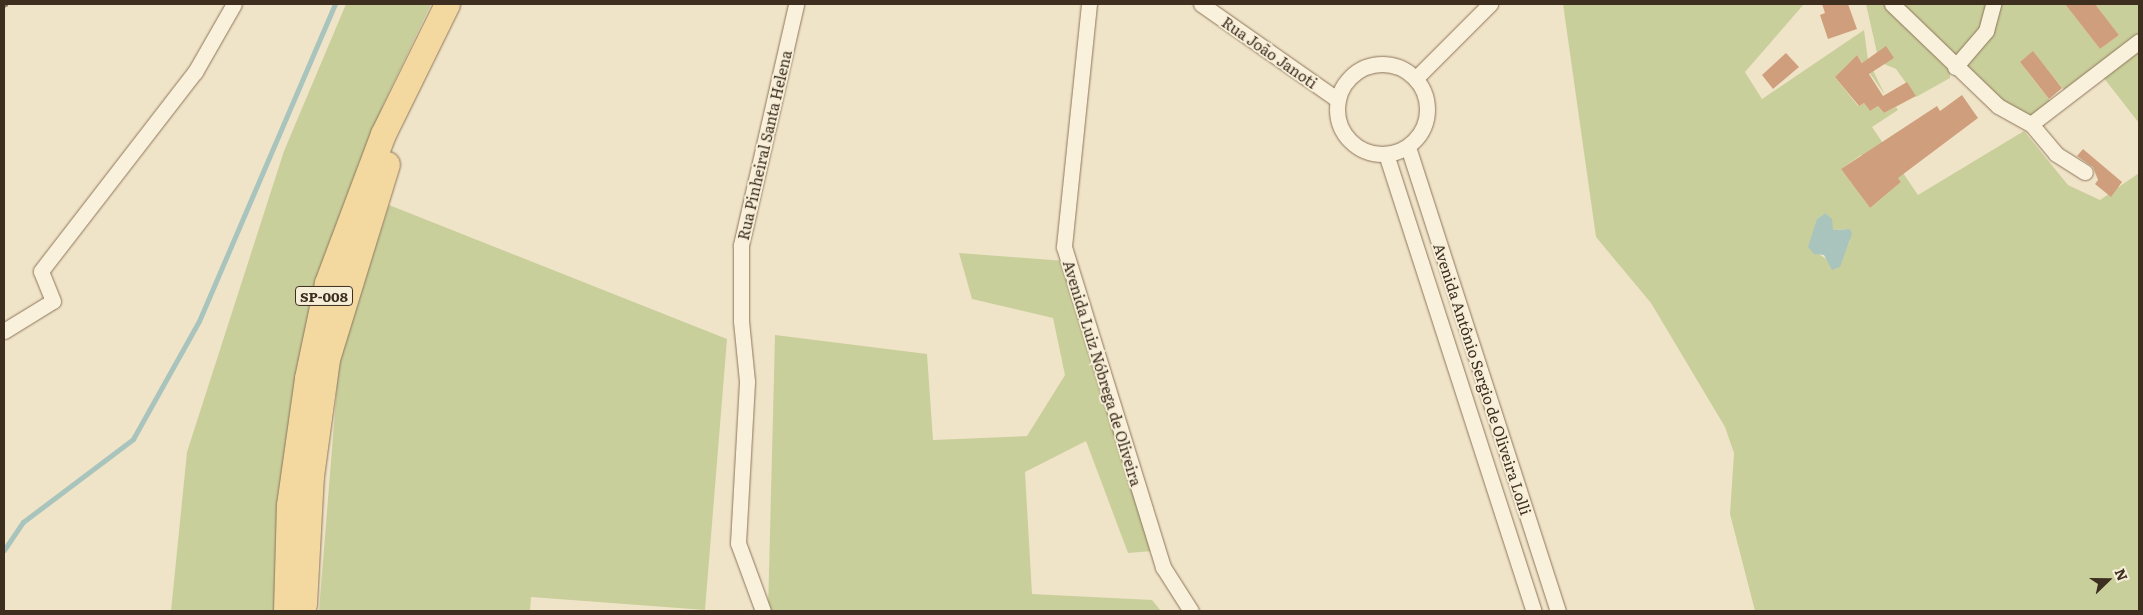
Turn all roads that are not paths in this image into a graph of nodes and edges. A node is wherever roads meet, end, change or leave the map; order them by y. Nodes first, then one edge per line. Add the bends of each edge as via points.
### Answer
1 (234, 4) edge
2 (447, 4) edge
3 (464, 4) edge
4 (796, 4) edge
5 (1089, 4) edge
6 (1201, 4) edge
7 (1490, 4) edge
8 (1892, 4) edge
9 (1993, 4) edge
10 (2139, 40) edge
11 (1955, 67) junction
12 (1416, 78) junction
13 (1338, 100) junction
14 (2031, 124) junction
15 (1408, 147) junction
16 (1386, 154) junction
17 (2084, 172) dead end
18 (4, 332) edge
19 (286, 611) edge
20 (304, 611) edge
21 (763, 611) edge
22 (1191, 611) edge
23 (1534, 611) edge
24 (1558, 611) edge

1 - 18 street via 196,72 41,271 53,301
2 - 19 main road, SP-008 via 383,134 327,283 307,378 290,505
3 - 20 main road, SP-008 via 393,143 328,359 311,476
4 - 21 street, Rua Pinheiral Santa Helena via 741,245 742,321 748,381 738,543
5 - 22 street, Avenida Luiz Nóbrega de Oliveira via 1064,247 1163,567
6 - 13 street, Rua João Janoti
7 - 12 street
8 - 11 street
9 - 11 street via 1986,31
10 - 14 street
11 - 14 street via 1998,106
12 - 13 street via 1398,67 1377,64 1352,76
12 - 15 street via 1424,91 1427,114 1419,136
13 - 16 street via 1341,128 1350,141 1363,150
14 - 17 street via 2056,154
15 - 16 street
15 - 24 street, Avenida Antônio Sergio de Oliveira Lolli
16 - 23 street, Avenida Antônio Sergio de Oliveira Lolli

